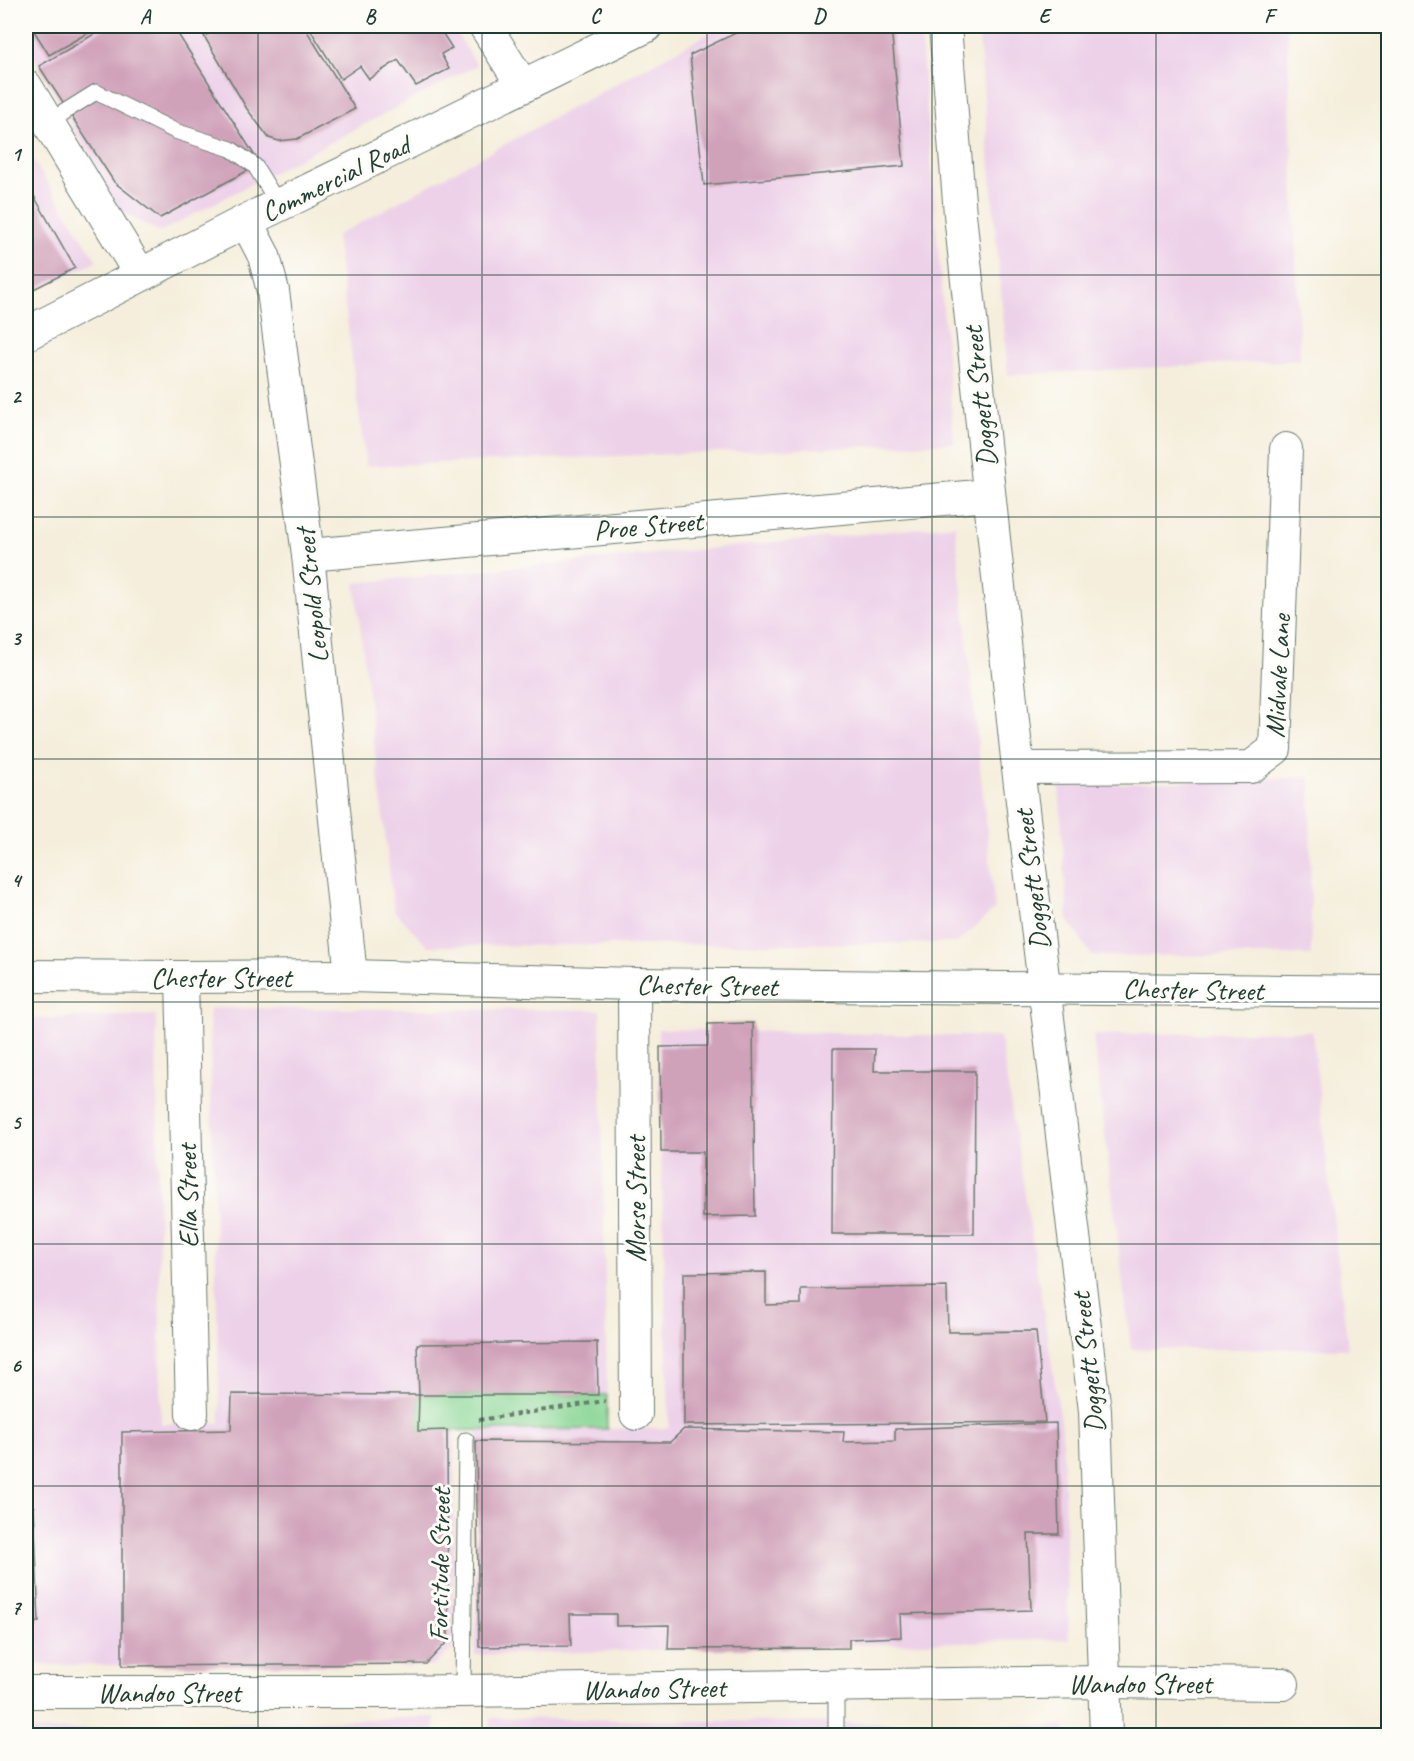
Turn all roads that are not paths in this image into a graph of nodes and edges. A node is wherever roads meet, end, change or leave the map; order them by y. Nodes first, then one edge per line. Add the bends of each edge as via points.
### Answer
1 (485, 26) edge
2 (646, 26) edge
3 (945, 26) edge
4 (26, 86) edge
5 (523, 86) junction
6 (48, 122) junction
7 (279, 206) junction
8 (246, 221) junction
9 (140, 274) junction
10 (26, 334) edge
11 (1286, 449) dead end
12 (989, 495) junction
13 (308, 555) junction
14 (1018, 768) junction
15 (26, 976) edge
16 (351, 976) junction
17 (182, 977) junction
18 (634, 984) junction
19 (1044, 987) junction
20 (1389, 992) edge
21 (636, 1405) road end
22 (192, 1414) dead end
23 (466, 1440) road end
24 (1104, 1682) junction
25 (1283, 1684) dead end
26 (836, 1685) junction
27 (463, 1690) junction
28 (26, 1692) edge
29 (836, 1736) edge
30 (1106, 1736) edge

1 - 5 street
2 - 5 street, Commercial Road
3 - 12 street, Doggett Street
4 - 6 street
5 - 7 street, Commercial Road
6 - 7 lane via 96,92 175,131 231,149 255,166
6 - 9 street
7 - 8 street, Commercial Road
8 - 9 street, Commercial Road
8 - 13 street, Leopold Street via 264,256 273,291
9 - 10 street, Commercial Road
11 - 14 street, Midvale Lane via 1275,749 1251,767
12 - 13 street, Proe Street
12 - 14 street, Doggett Street
13 - 16 street, Leopold Street
14 - 19 street, Doggett Street
15 - 17 street, Chester Street
16 - 17 street, Chester Street
16 - 18 street, Chester Street
17 - 22 street, Ella Street
18 - 19 street, Chester Street
18 - 21 street, Morse Street
19 - 20 street, Chester Street
19 - 24 street, Doggett Street via 1095,1411
23 - 27 lane, Fortitude Street
24 - 25 street, Wandoo Street
24 - 26 street, Wandoo Street
24 - 30 street, Doggett Street
26 - 27 street, Wandoo Street
26 - 29 lane
27 - 28 street, Wandoo Street

